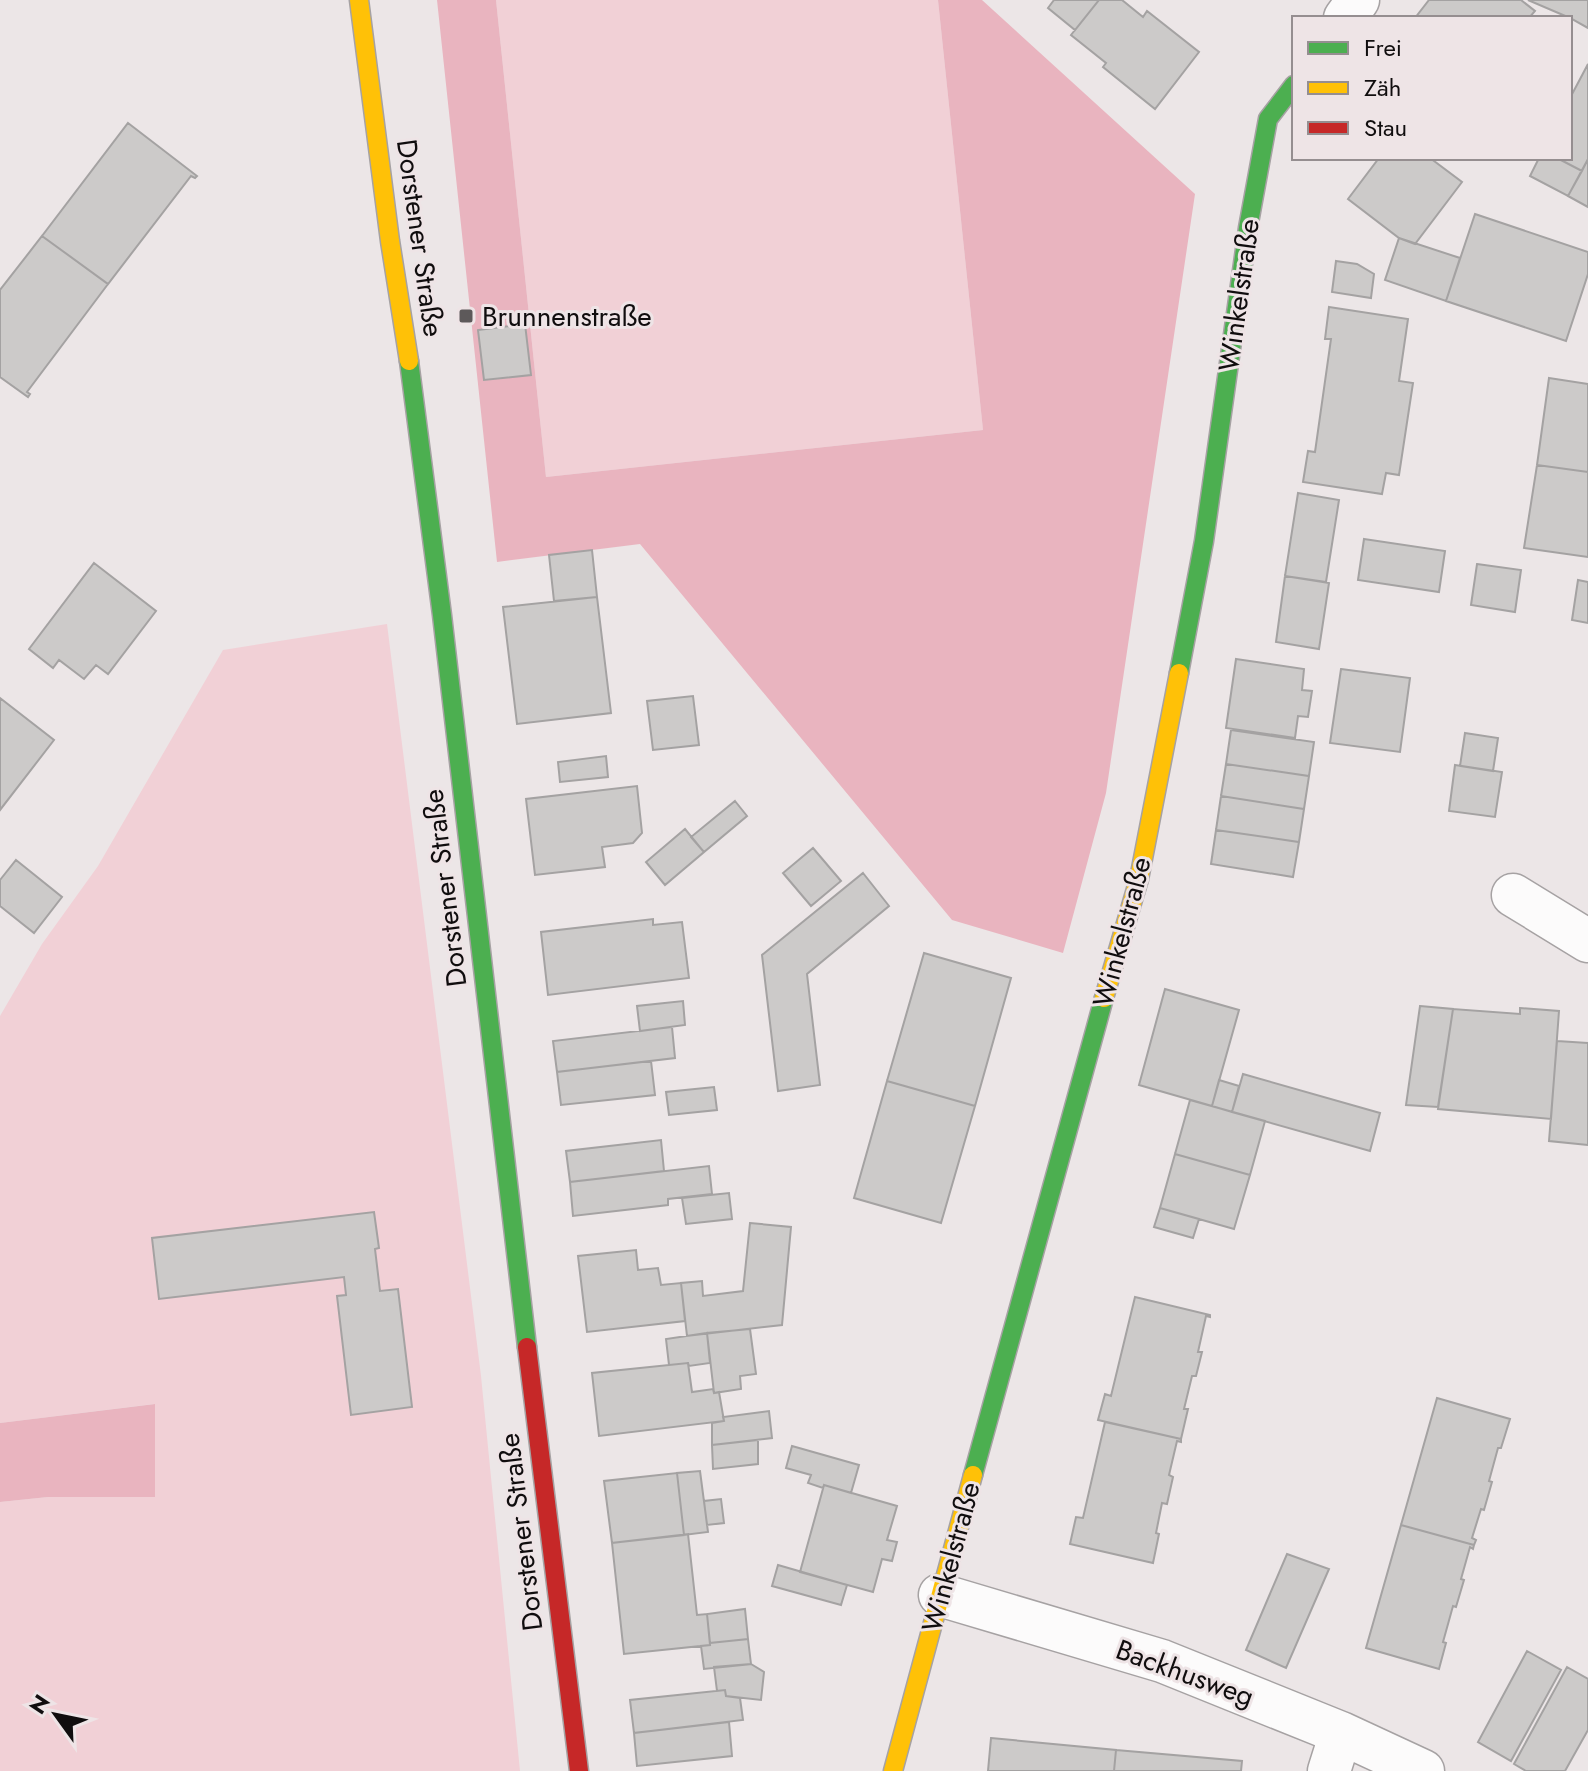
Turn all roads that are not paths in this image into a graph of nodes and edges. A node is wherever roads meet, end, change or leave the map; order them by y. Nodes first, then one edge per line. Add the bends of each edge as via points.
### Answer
1 (359, 0) edge
2 (1292, 88) edge
3 (1513, 895) dead end
4 (1588, 941) edge
5 (940, 1595) junction
6 (1335, 1752) edge
7 (579, 1771) edge
8 (893, 1771) edge
9 (1423, 1771) edge

1 - 7 street, Dorstener Straße via 444,631
2 - 5 street, Winkelstraße via 1268,119 1204,541 1139,879
3 - 4 street
5 - 6 street, Backhusweg via 1162,1661
5 - 8 street, Winkelstraße
6 - 9 street, Backhusweg

